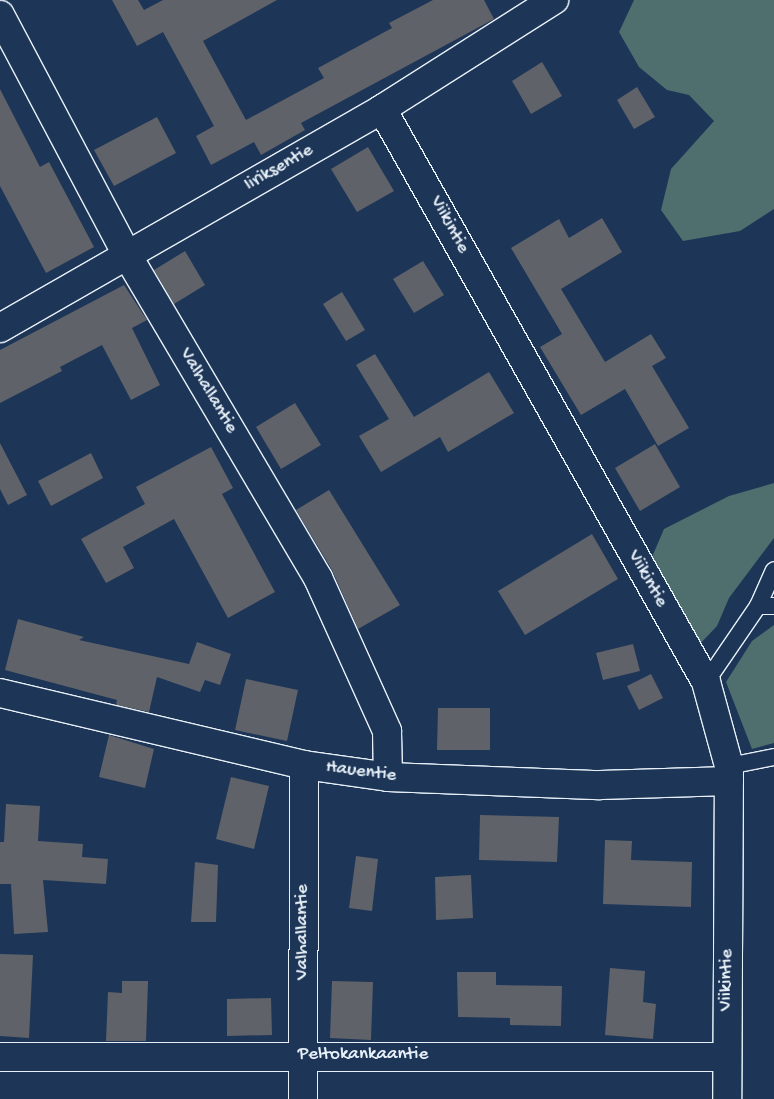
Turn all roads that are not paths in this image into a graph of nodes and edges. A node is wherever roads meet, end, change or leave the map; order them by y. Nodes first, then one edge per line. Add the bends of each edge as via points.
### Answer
1 (554, 0) edge
2 (0, 15) edge
3 (382, 109) junction
4 (127, 255) junction
5 (0, 328) edge
6 (774, 570) edge
7 (766, 606) edge
8 (706, 682) junction
9 (0, 694) edge
10 (774, 757) edge
11 (304, 765) junction
12 (729, 774) junction
13 (388, 776) junction
14 (302, 1055) junction
15 (0, 1057) edge
16 (726, 1057) junction
17 (303, 1099) edge
18 (727, 1099) edge

1 - 3 street, Iiriksentie
2 - 4 street, Valhallantie
3 - 4 street, Iiriksentie
3 - 8 street, Viikintie
4 - 5 street, Iiriksentie
4 - 13 street, Valhallantie via 318,578 387,731
6 - 7 lane
7 - 8 lane
8 - 12 street, Viikintie
9 - 11 street, Hauentie
10 - 12 lane
11 - 13 street, Hauentie
11 - 14 street, Valhallantie
12 - 13 street, Hauentie via 600,784
12 - 16 street, Viikintie
14 - 15 street, Peltokankaantie
14 - 16 street, Peltokankaantie
14 - 17 street, Valhallantie
16 - 18 street, Viikintie

